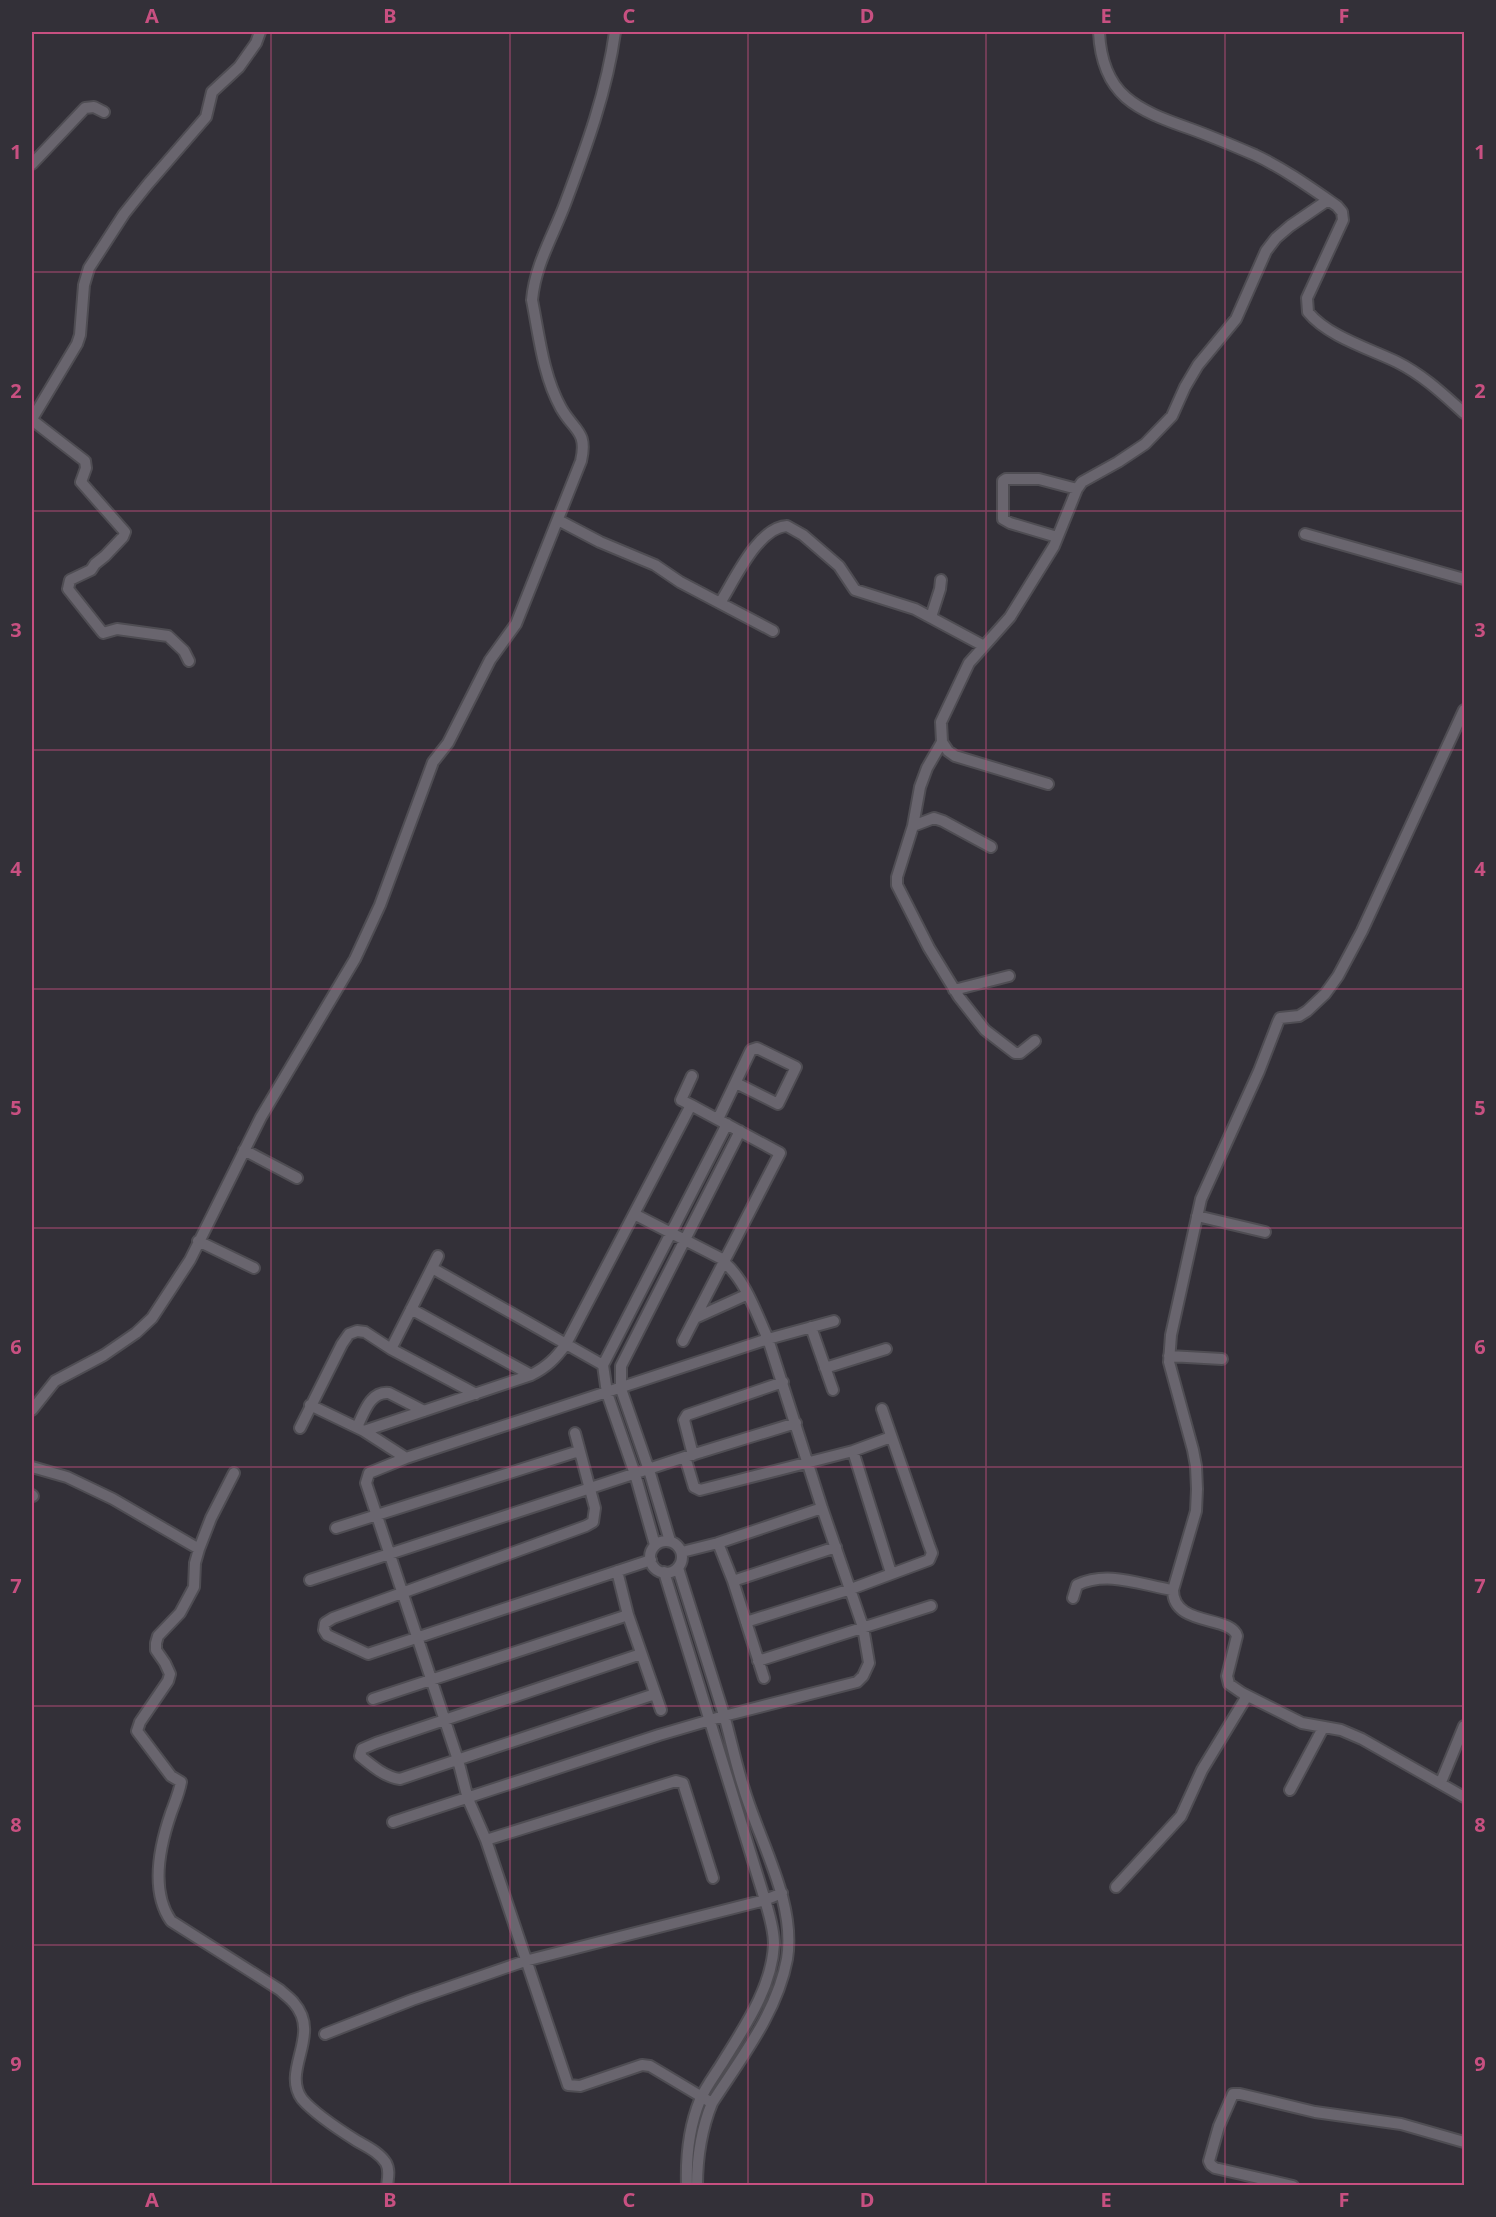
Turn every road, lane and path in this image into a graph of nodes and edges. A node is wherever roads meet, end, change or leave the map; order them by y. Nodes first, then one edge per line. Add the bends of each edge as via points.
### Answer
1 (260, 32) edge
2 (615, 32) edge
3 (1099, 32) edge
4 (104, 112) dead end
5 (32, 164) edge
6 (1328, 200) junction
7 (1464, 413) edge
8 (32, 420) edge
9 (1077, 489) junction
10 (558, 520) junction
11 (1305, 534) dead end
12 (1057, 537) junction
13 (1464, 579) edge
14 (940, 580) dead end
15 (720, 603) junction
16 (931, 617) junction
17 (773, 631) dead end
18 (984, 646) junction
19 (189, 661) dead end
20 (1464, 710) edge
21 (942, 742) junction
22 (1048, 784) dead end
23 (913, 826) junction
24 (991, 847) dead end
25 (1009, 976) dead end
26 (954, 990) junction
27 (1035, 1041) dead end
28 (692, 1076) dead end
29 (736, 1083) junction
30 (691, 1105) junction
31 (723, 1122) junction
32 (740, 1131) junction
33 (244, 1150) junction
34 (297, 1178) dead end
35 (634, 1214) junction
36 (1197, 1216) junction
37 (1265, 1232) dead end
38 (670, 1233) junction
39 (684, 1240) junction
40 (198, 1241) junction
41 (438, 1256) dead end
42 (724, 1260) junction
43 (254, 1268) dead end
44 (432, 1268) junction
45 (746, 1294) junction
46 (411, 1309) junction
47 (695, 1318) junction
48 (834, 1321) dead end
49 (811, 1327) junction
50 (768, 1339) junction
51 (683, 1341) dead end
52 (566, 1344) junction
53 (391, 1349) junction
54 (886, 1349) dead end
55 (1169, 1356) junction
56 (1222, 1359) dead end
57 (603, 1365) junction
58 (825, 1368) junction
59 (531, 1375) junction
60 (783, 1382) junction
61 (621, 1389) junction
62 (833, 1390) dead end
63 (607, 1393) junction
64 (476, 1394) junction
65 (310, 1405) junction
66 (882, 1409) dead end
67 (32, 1410) edge
68 (424, 1411) junction
69 (796, 1423) junction
70 (300, 1428) dead end
71 (360, 1429) junction
72 (575, 1433) dead end
73 (891, 1437) junction
74 (579, 1451) junction
75 (853, 1451) junction
76 (689, 1456) junction
77 (406, 1458) junction
78 (807, 1463) junction
79 (32, 1467) edge
80 (649, 1470) junction
81 (234, 1473) dead end
82 (635, 1474) junction
83 (589, 1490) junction
84 (822, 1508) junction
85 (376, 1515) junction
86 (336, 1528) dead end
87 (670, 1541) junction
88 (718, 1543) junction
89 (655, 1545) junction
90 (836, 1547) junction
91 (199, 1549) junction
92 (682, 1552) junction
93 (390, 1553) junction
94 (651, 1560) junction
95 (678, 1568) junction
96 (617, 1571) junction
97 (664, 1572) junction
98 (891, 1573) junction
99 (310, 1580) dead end
100 (733, 1581) junction
101 (851, 1589) junction
102 (1173, 1590) junction
103 (402, 1592) junction
104 (1073, 1598) dead end
105 (931, 1606) dead end
106 (628, 1615) junction
107 (746, 1622) junction
108 (863, 1627) junction
109 (417, 1638) junction
110 (641, 1654) junction
111 (758, 1661) junction
112 (764, 1678) dead end
113 (431, 1680) junction
114 (655, 1694) junction
115 (1247, 1696) junction
116 (373, 1699) dead end
117 (661, 1710) dead end
118 (724, 1716) junction
119 (443, 1720) junction
120 (711, 1721) junction
121 (1464, 1725) edge
122 (1323, 1728) junction
123 (458, 1760) junction
124 (1441, 1782) junction
125 (1290, 1790) dead end
126 (1464, 1797) edge
127 (468, 1799) junction
128 (393, 1822) dead end
129 (486, 1840) junction
130 (713, 1878) dead end
131 (1116, 1887) dead end
132 (782, 1893) junction
133 (765, 1900) junction
134 (525, 1960) junction
135 (325, 2034) dead end
136 (701, 2098) junction
137 (712, 2103) junction
138 (1464, 2142) edge
139 (1274, 2183) edge
140 (387, 2186) edge
141 (687, 2186) edge
142 (697, 2186) edge
143 (1293, 2186) edge

1 - 8 street via 239,67 212,92 206,117 147,184 89,268 78,344
2 - 10 street via 602,97 533,287 532,300 552,387 585,446
3 - 6 street via 1103,61 1131,103 1258,157
4 - 5 street via 85,108
6 - 7 street via 1342,212 1343,220 1307,298 1308,312 1334,332 1425,379
6 - 9 street via 1290,226 1266,251 1236,319 1198,365 1172,416 1145,444 1082,482
8 - 19 street via 85,461 81,482 125,532 91,570 70,580 68,589 104,633 115,629 168,636
9 - 12 street
9 - 12 street via 1039,479 1003,481 1003,519
10 - 15 street via 655,565
10 - 33 street via 516,624 490,660 448,743 429,770 366,937
11 - 13 street
12 - 18 street via 1018,606
14 - 16 street
15 - 16 street via 760,542 773,530 787,526 799,531 839,566 855,590
15 - 17 street
16 - 18 street
18 - 21 street via 969,663 941,722
20 - 36 street via 1338,976 1306,1011 1299,1016 1280,1018
21 - 22 street via 955,756
21 - 23 street via 920,787
23 - 24 street via 934,818
23 - 26 street via 897,885
25 - 26 street
26 - 27 street via 985,1030 1012,1052 1020,1053
28 - 30 street via 681,1100
29 - 29 street via 752,1050 757,1048 796,1067 778,1104
29 - 31 street
30 - 31 street
30 - 35 street
31 - 32 street
31 - 38 street
32 - 39 street
32 - 42 street via 780,1152
33 - 34 street
33 - 40 street
35 - 38 street
35 - 52 street
36 - 37 street
36 - 55 street
38 - 39 street
38 - 57 street
39 - 42 street
39 - 61 street via 621,1366
40 - 43 street
40 - 67 street via 152,1318 105,1355 55,1381
41 - 44 street
42 - 45 street
42 - 47 street
44 - 46 street
44 - 52 street
45 - 47 street
45 - 50 street
46 - 53 street
46 - 59 street
47 - 51 street
48 - 49 street
49 - 50 street
49 - 58 street
50 - 60 street
50 - 61 street
52 - 57 street
52 - 59 street via 544,1369
53 - 64 street
53 - 65 street via 365,1332 349,1334
54 - 58 street
55 - 56 street
55 - 102 street via 1193,1450 1197,1489 1196,1511
57 - 63 street
58 - 62 street
59 - 64 street
60 - 69 street
60 - 76 street via 687,1415 684,1420
61 - 63 street
61 - 80 street
63 - 77 street
63 - 82 street
64 - 68 street
65 - 70 street
65 - 71 street
66 - 73 street
68 - 71 street
68 - 71 street via 383,1393 372,1398
69 - 76 street
69 - 78 street
71 - 77 street
72 - 74 street
73 - 75 street
73 - 98 street via 932,1553 923,1563
74 - 83 street
74 - 85 street
75 - 78 street
75 - 98 street
76 - 78 street via 694,1487 700,1490
76 - 80 street
77 - 85 street via 369,1473 366,1483
78 - 84 street
79 - 91 street via 67,1477
80 - 82 street
80 - 87 street
81 - 91 street
82 - 83 street
82 - 89 street
83 - 93 street
83 - 103 street via 595,1515 586,1526
84 - 88 street
84 - 90 street
85 - 86 street
85 - 93 street
87 - 89 street
87 - 92 street
88 - 92 street
88 - 100 street
89 - 94 street
90 - 100 street
90 - 101 street
91 - 140 street via 194,1587 180,1613 156,1643 170,1674 168,1681 137,1731 171,1776 181,1782 162,1847 158,1881 163,1910 171,1921 295,2003 301,2014 305,2044 296,2069 301,2097 379,2155 388,2169
92 - 95 street
93 - 99 street
93 - 103 street
94 - 96 street
94 - 97 street via 656,1569
95 - 97 street
95 - 118 street
96 - 106 street
96 - 109 street
97 - 120 street
98 - 101 street
100 - 107 street
101 - 107 street
101 - 108 street
102 - 104 street via 1102,1579 1077,1586
102 - 115 street via 1178,1608 1236,1632 1227,1680
103 - 109 street
103 - 109 street via 333,1618 325,1623 324,1630 368,1654
105 - 108 street
106 - 110 street
106 - 113 street
107 - 111 street
108 - 111 street
108 - 118 street via 869,1663 857,1682
109 - 113 street
110 - 114 street
110 - 119 street
111 - 112 street
113 - 116 street
113 - 119 street
114 - 117 street
114 - 123 street
115 - 122 street via 1302,1723
115 - 131 street via 1202,1770 1181,1816
118 - 120 street
118 - 132 street via 744,1790
119 - 123 street
119 - 123 street via 362,1749 360,1756 383,1773 400,1779
120 - 127 street
120 - 133 street
121 - 124 street
122 - 124 street via 1362,1739
122 - 125 street
123 - 127 street
124 - 126 street
127 - 128 street
127 - 129 street
129 - 130 street via 676,1781 682,1783
129 - 134 street
132 - 133 street
132 - 137 street via 788,1940 783,1975 768,2015
133 - 134 street
133 - 136 street via 774,1944 763,1988
134 - 135 street
134 - 136 street via 568,2085 580,2086 642,2065 656,2068
136 - 137 street
136 - 141 street via 687,2152
137 - 142 street via 698,2154
138 - 139 street via 1401,2124 1315,2112 1233,2094 1209,2161 1215,2168
139 - 143 street

